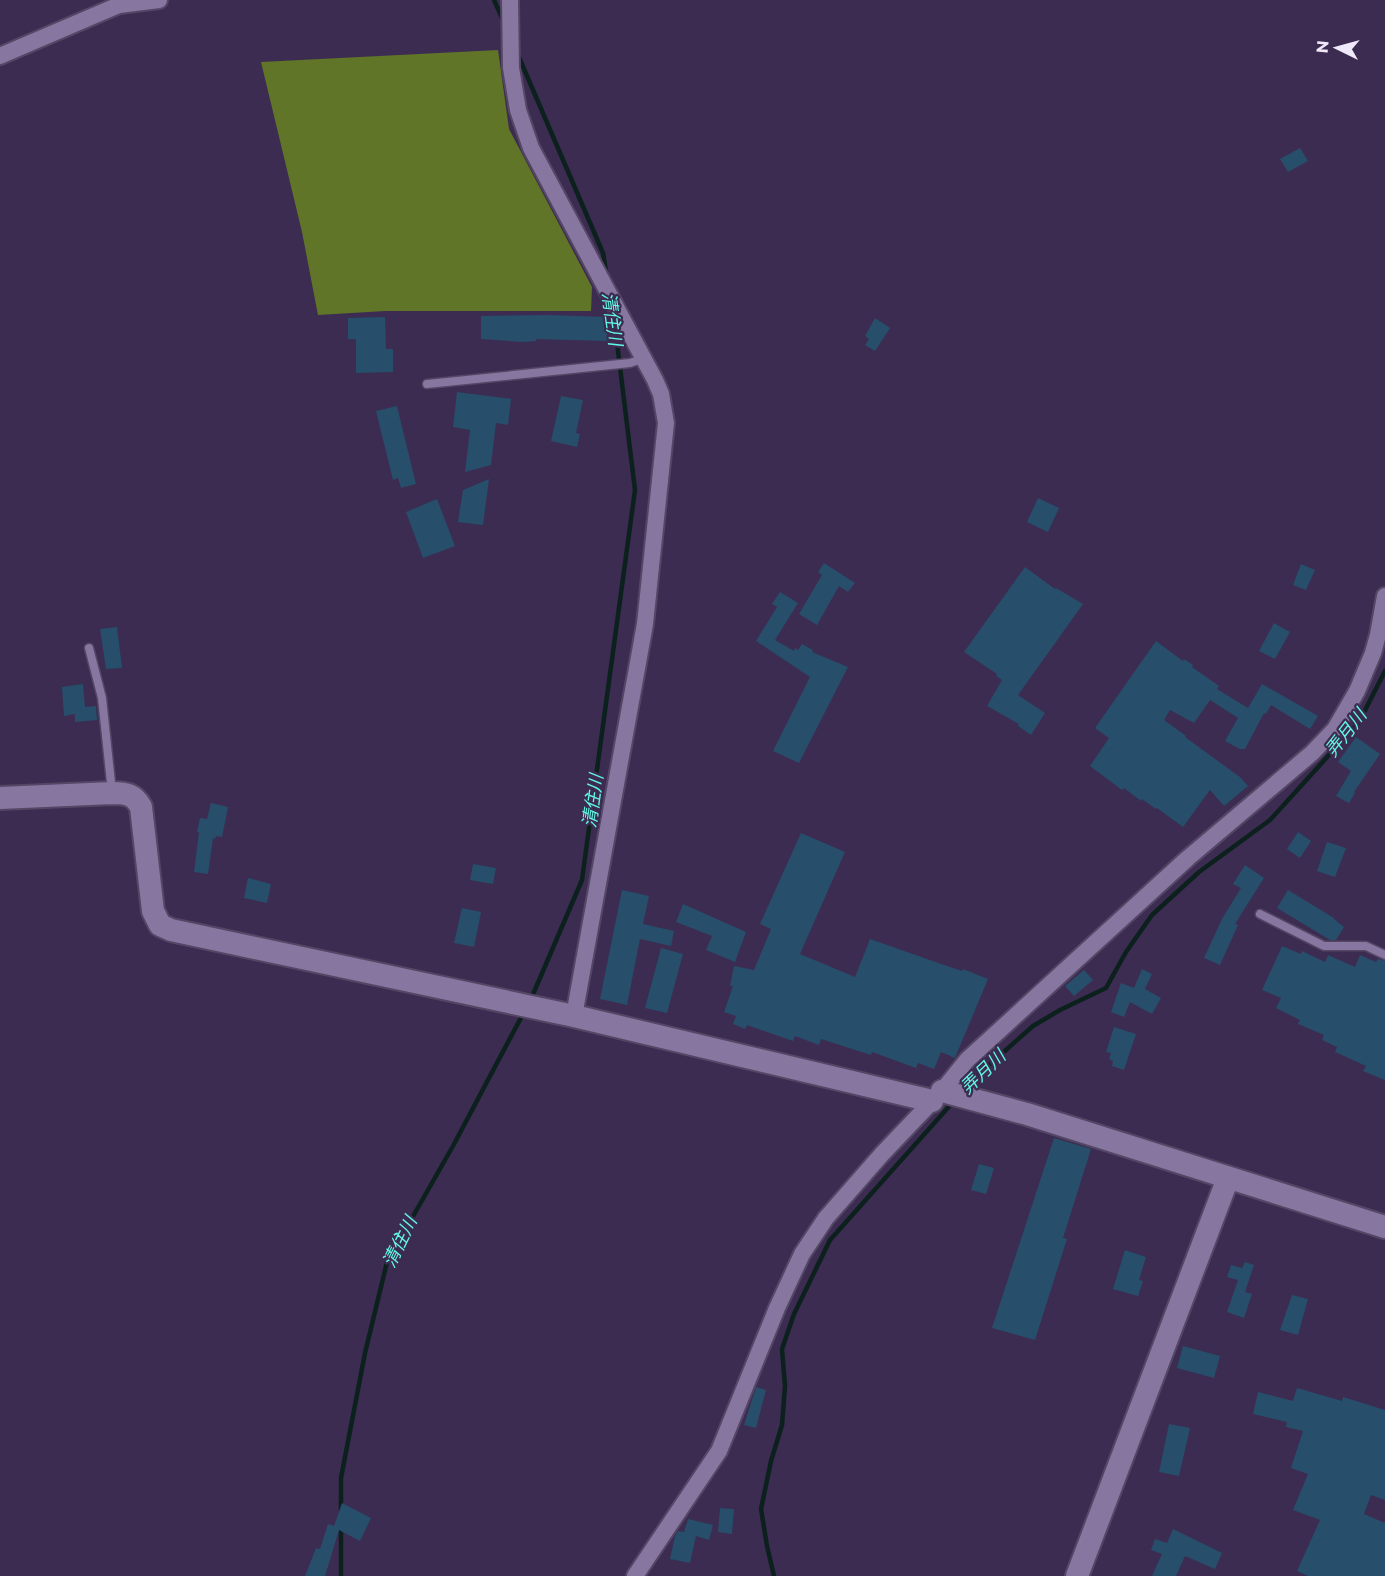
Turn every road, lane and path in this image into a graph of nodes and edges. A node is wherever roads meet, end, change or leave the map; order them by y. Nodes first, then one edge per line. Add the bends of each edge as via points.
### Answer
1 (159, 0) edge
2 (510, 0) edge
3 (0, 56) edge
4 (642, 359) junction
5 (427, 384) dead end
6 (1385, 596) edge
7 (89, 648) dead end
8 (112, 792) junction
9 (0, 798) edge
10 (1260, 914) dead end
11 (1385, 955) edge
12 (574, 1016) junction
13 (937, 1096) junction
14 (1228, 1178) junction
15 (1385, 1227) edge
16 (635, 1576) edge
17 (1077, 1576) edge

1 - 3 street via 119,5
2 - 4 street via 511,68 518,110 531,148
4 - 5 lane
4 - 12 street via 660,394 666,423 645,624
6 - 13 street via 1373,653 1335,729 967,1060
7 - 8 lane via 102,698
8 - 9 street
8 - 12 street via 126,793 141,807 153,911 160,925
10 - 11 lane via 1324,946 1366,946
12 - 13 street
13 - 14 street via 1026,1114
13 - 16 street via 826,1218 802,1254 719,1452
14 - 15 street
14 - 17 street

